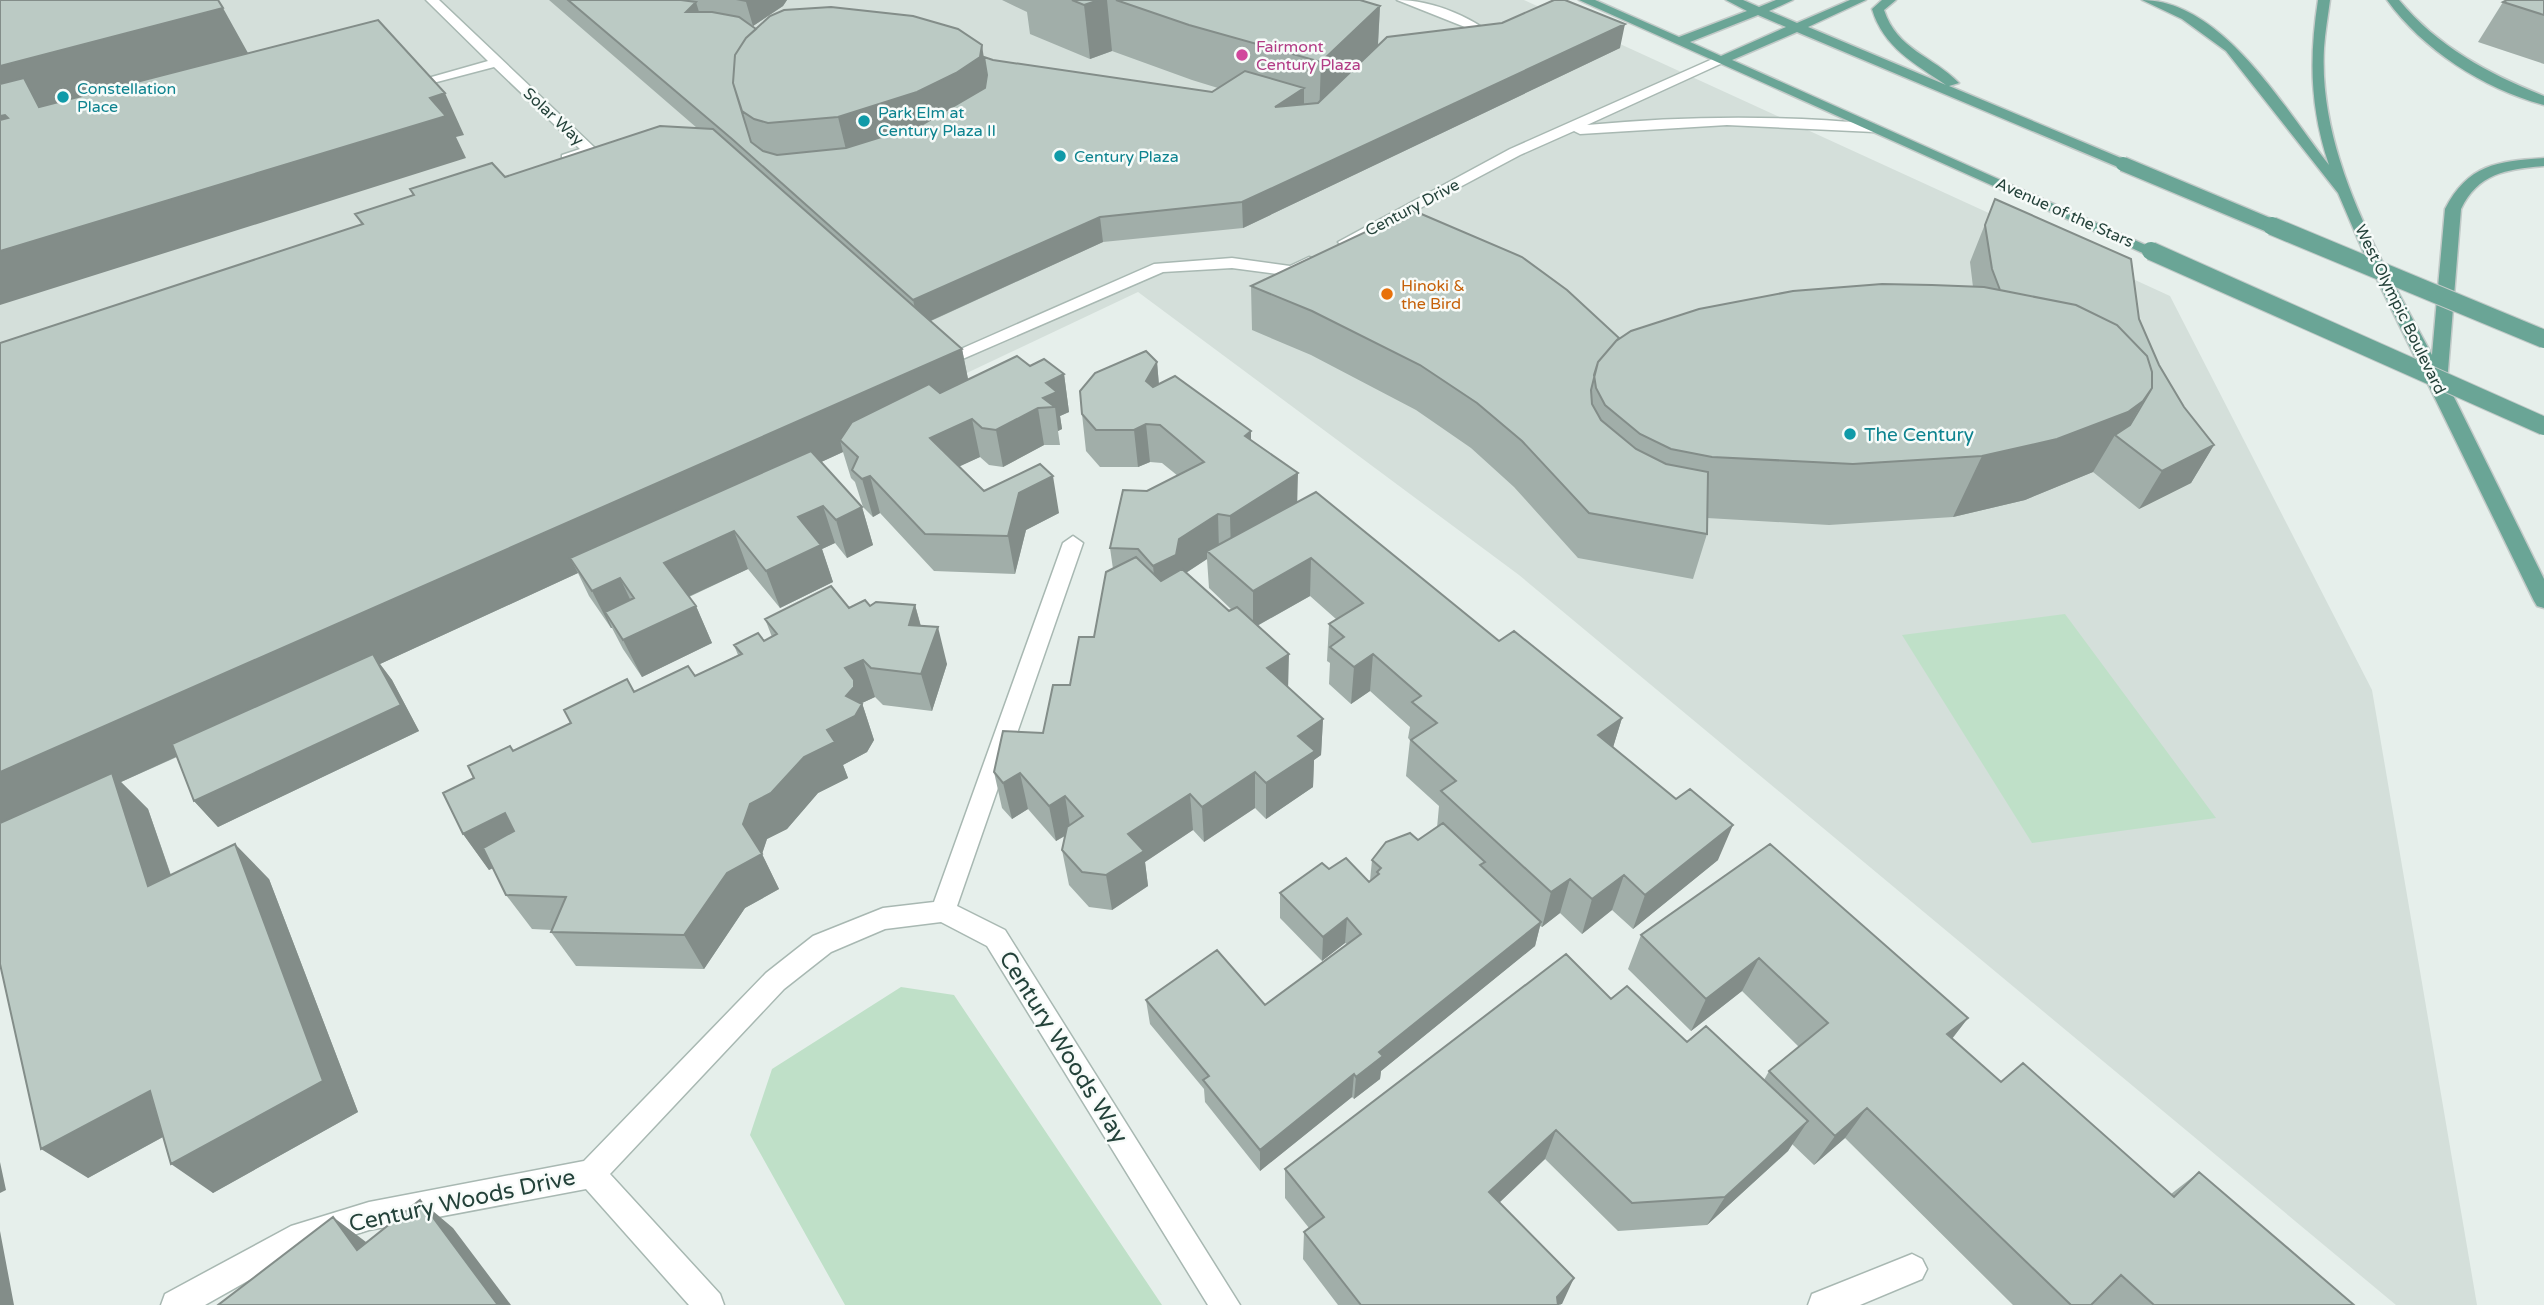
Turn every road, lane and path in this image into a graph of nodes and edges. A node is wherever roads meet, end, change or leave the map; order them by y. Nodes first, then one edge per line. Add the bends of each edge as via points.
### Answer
1 (432, 0) edge
2 (1403, 0) edge
3 (1586, 0) edge
4 (1732, 0) edge
5 (1787, 0) edge
6 (1860, 0) edge
7 (1890, 0) edge
8 (2148, 0) edge
9 (2324, 0) edge
10 (2393, 0) edge
11 (1758, 11) junction
12 (1797, 27) junction
13 (1681, 41) junction
14 (1502, 60) edge
15 (1722, 60) junction
16 (497, 62) junction
17 (419, 85) edge
18 (2544, 101) edge
19 (1986, 106) junction
20 (1874, 128) junction
21 (1561, 132) junction
22 (2544, 162) edge
23 (551, 164) edge
24 (2349, 200) junction
25 (2544, 338) edge
26 (938, 363) edge
27 (2438, 384) junction
28 (2544, 426) edge
29 (1073, 543) dead end
30 (2544, 601) edge
31 (943, 911) junction
32 (591, 1174) junction
33 (1912, 1269) dead end
34 (176, 1305) edge
35 (709, 1305) edge
36 (1226, 1305) edge
37 (1824, 1305) edge

1 - 16 street, Solar Way
2 - 14 street via 1474,26 1499,47
3 - 13 main road, Avenue of the Stars
4 - 11 main road
5 - 11 main road
6 - 12 main road
7 - 19 main road via 1878,9 1881,24 1892,38
8 - 24 main road via 2186,16 2231,48
9 - 24 main road, West Olympic Boulevard via 2318,37 2320,83 2330,138
10 - 18 main road via 2424,36 2494,80
11 - 12 main road
11 - 13 main road
12 - 15 main road
12 - 19 main road
13 - 15 main road, Avenue of the Stars
15 - 20 main road, Avenue of the Stars
15 - 21 street, Century Drive
16 - 17 street
16 - 23 street, Solar Way via 594,155
19 - 25 main road, bridge
20 - 21 street via 1725,120
20 - 28 main road, Avenue of the Stars, bridge
21 - 26 street, Century Drive via 1292,271 1231,263 1160,267
22 - 27 main road via 2484,171 2459,193 2453,209
24 - 27 main road, West Olympic Boulevard
27 - 30 main road, West Olympic Boulevard
29 - 31 street
31 - 32 street via 883,919 822,944 775,981
31 - 36 street, Century Woods Way via 996,938
32 - 34 street, Century Woods Drive via 369,1216 290,1240
32 - 35 street, Century Woods Drive
33 - 37 street

